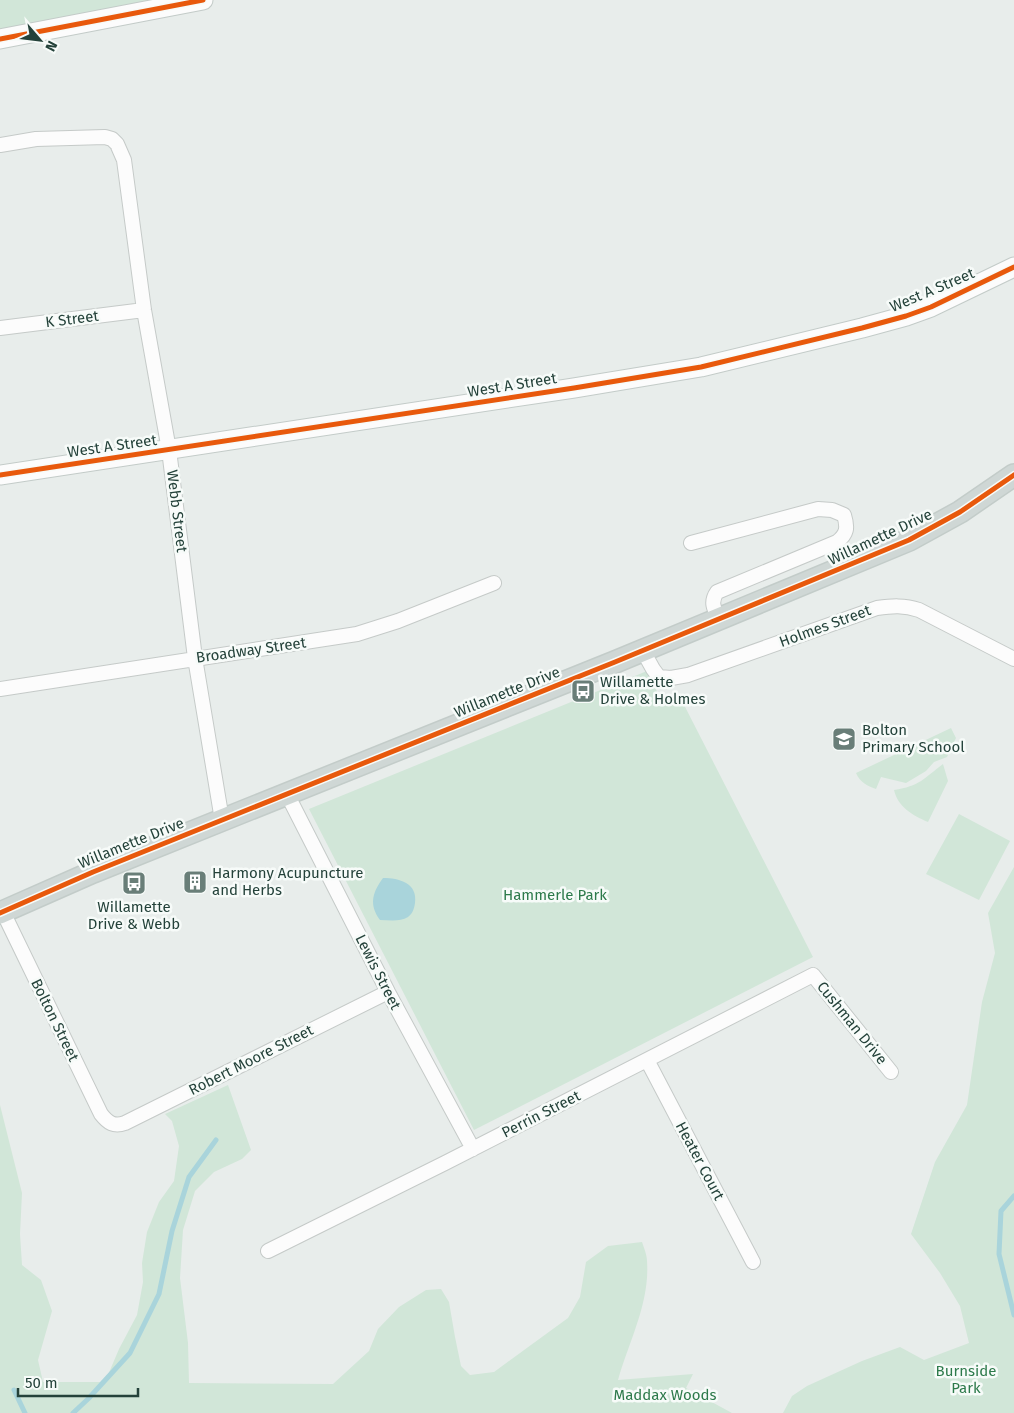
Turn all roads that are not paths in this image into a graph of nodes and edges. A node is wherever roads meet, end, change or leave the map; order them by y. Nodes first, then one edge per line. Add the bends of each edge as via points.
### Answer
1 (203, 0) edge
2 (0, 39) edge
3 (0, 145) edge
4 (1014, 267) edge
5 (144, 310) junction
6 (0, 328) edge
7 (169, 450) junction
8 (0, 475) edge
9 (1014, 476) edge
10 (691, 543) dead end
11 (494, 583) dead end
12 (719, 619) junction
13 (643, 650) junction
14 (195, 658) junction
15 (1014, 659) edge
16 (0, 689) edge
17 (286, 794) junction
18 (222, 820) junction
19 (1, 913) edge
20 (813, 975) joint
21 (388, 992) junction
22 (646, 1060) junction
23 (891, 1072) dead end
24 (112, 1124) joint
25 (473, 1149) junction
26 (268, 1251) dead end
27 (753, 1262) dead end

1 - 2 street
3 - 5 street, Webb Street via 75,137 105,137 117,144 124,160
4 - 7 street, West A Street via 906,316 701,367
5 - 6 street, K Street
5 - 7 street, Webb Street
7 - 8 street, West A Street
7 - 14 street, Webb Street
9 - 12 main road, Willamette Drive via 960,512 909,540
10 - 12 street via 818,509 844,515 848,526 837,542 717,592 713,605
11 - 14 street, Broadway Street via 357,634
12 - 13 main road, Willamette Drive
13 - 15 street, Holmes Street via 659,677 677,677 877,608 896,605 919,610
13 - 17 main road, Willamette Drive
14 - 16 street, Broadway Street
14 - 18 street, Webb Street
17 - 18 main road, Willamette Drive
17 - 21 street, Lewis Street
18 - 19 main road, Willamette Drive
19 - 24 street, Bolton Street via 101,1114
20 - 22 street, Perrin Street
20 - 23 street, Cushman Drive
21 - 24 street, Robert Moore Street via 125,1123
21 - 25 street, Lewis Street
22 - 25 street, Perrin Street
22 - 27 street, Heater Court
25 - 26 street, Perrin Street

